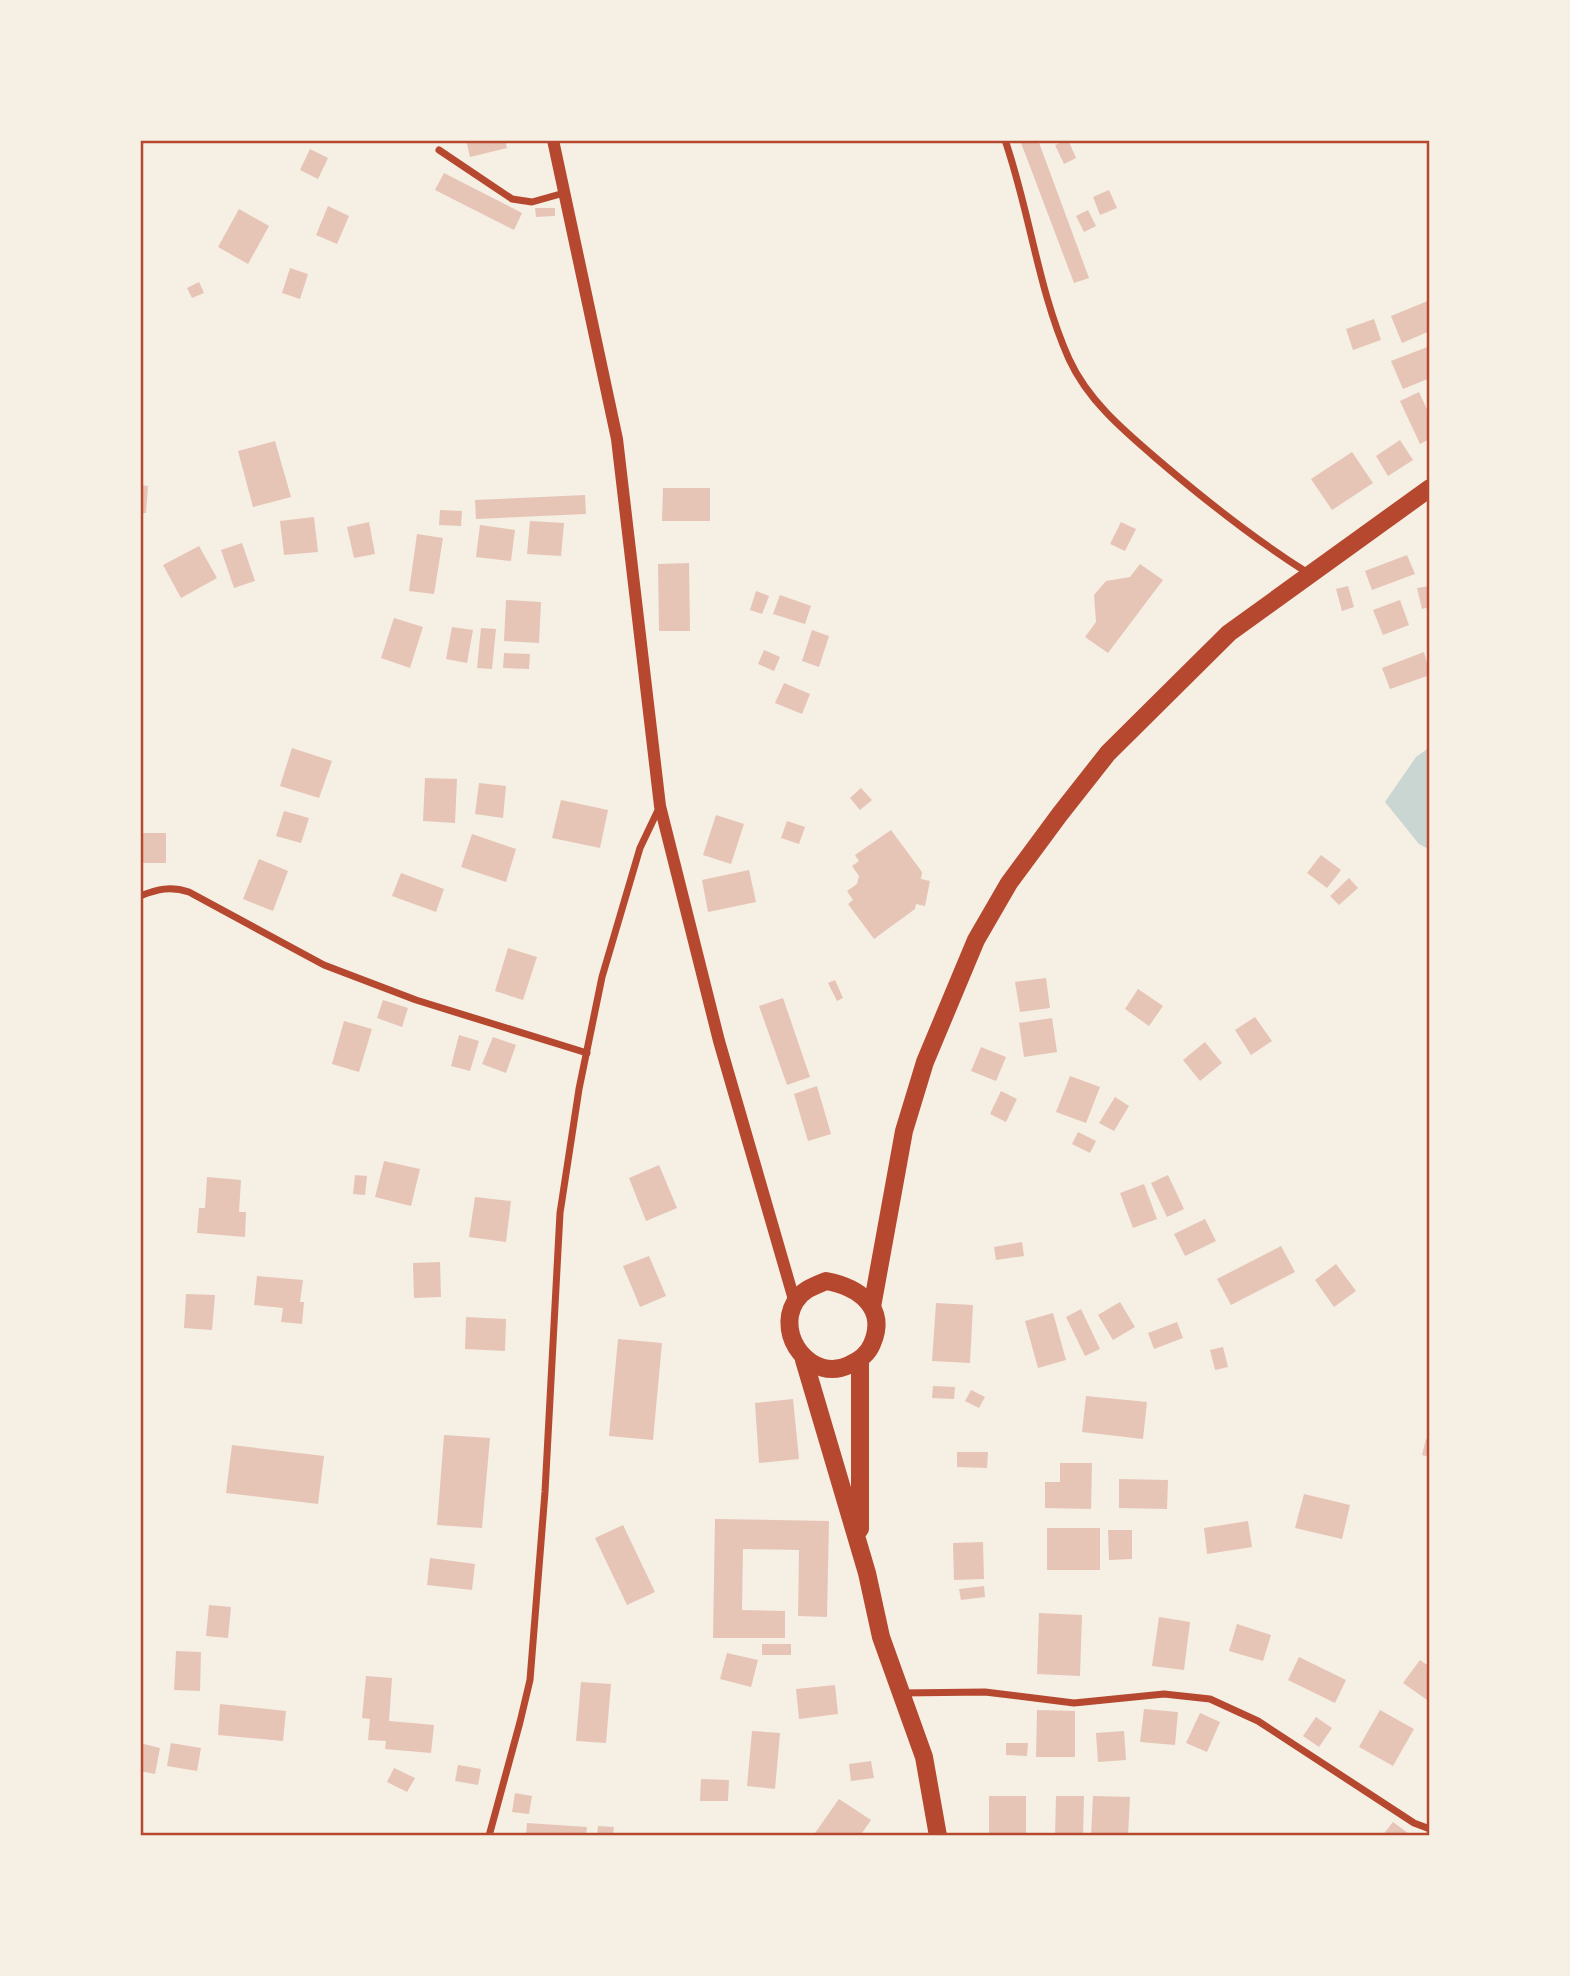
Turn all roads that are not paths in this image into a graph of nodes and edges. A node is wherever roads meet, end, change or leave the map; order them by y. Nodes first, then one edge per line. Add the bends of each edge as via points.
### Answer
1 (553, 140) edge
2 (1005, 140) edge
3 (439, 150) dead end
4 (564, 193) junction
5 (1430, 488) edge
6 (1311, 575) junction
7 (660, 806) junction
8 (140, 896) edge
9 (587, 1053) junction
10 (794, 1303) junction
11 (872, 1307) junction
12 (804, 1360) junction
13 (860, 1360) junction
14 (860, 1550) junction
15 (900, 1693) junction
16 (1430, 1829) edge
17 (489, 1836) edge
18 (938, 1836) edge

1 - 4 street
2 - 6 street via 1051,308 1070,360 1089,392 1118,425 1198,494
3 - 4 street via 512,199 532,202
4 - 7 street via 617,439
5 - 6 main road
6 - 11 main road via 1229,633 1152,708 1108,753 1009,883 976,940 925,1062 904,1131
7 - 9 street via 640,848 602,977
7 - 10 street via 719,1041
8 - 9 street via 173,887 189,892 324,965 416,1000
9 - 17 street via 560,1213 530,1680
10 - 11 main road via 808,1288 826,1281 859,1292
10 - 12 main road via 790,1322 794,1344
11 - 13 main road via 876,1326 872,1345
12 - 13 main road via 822,1369 842,1369
12 - 14 main road
13 - 14 main road
14 - 15 main road
15 - 16 street via 985,1692 1074,1703 1164,1694 1210,1699 1258,1721
15 - 18 main road via 924,1757

